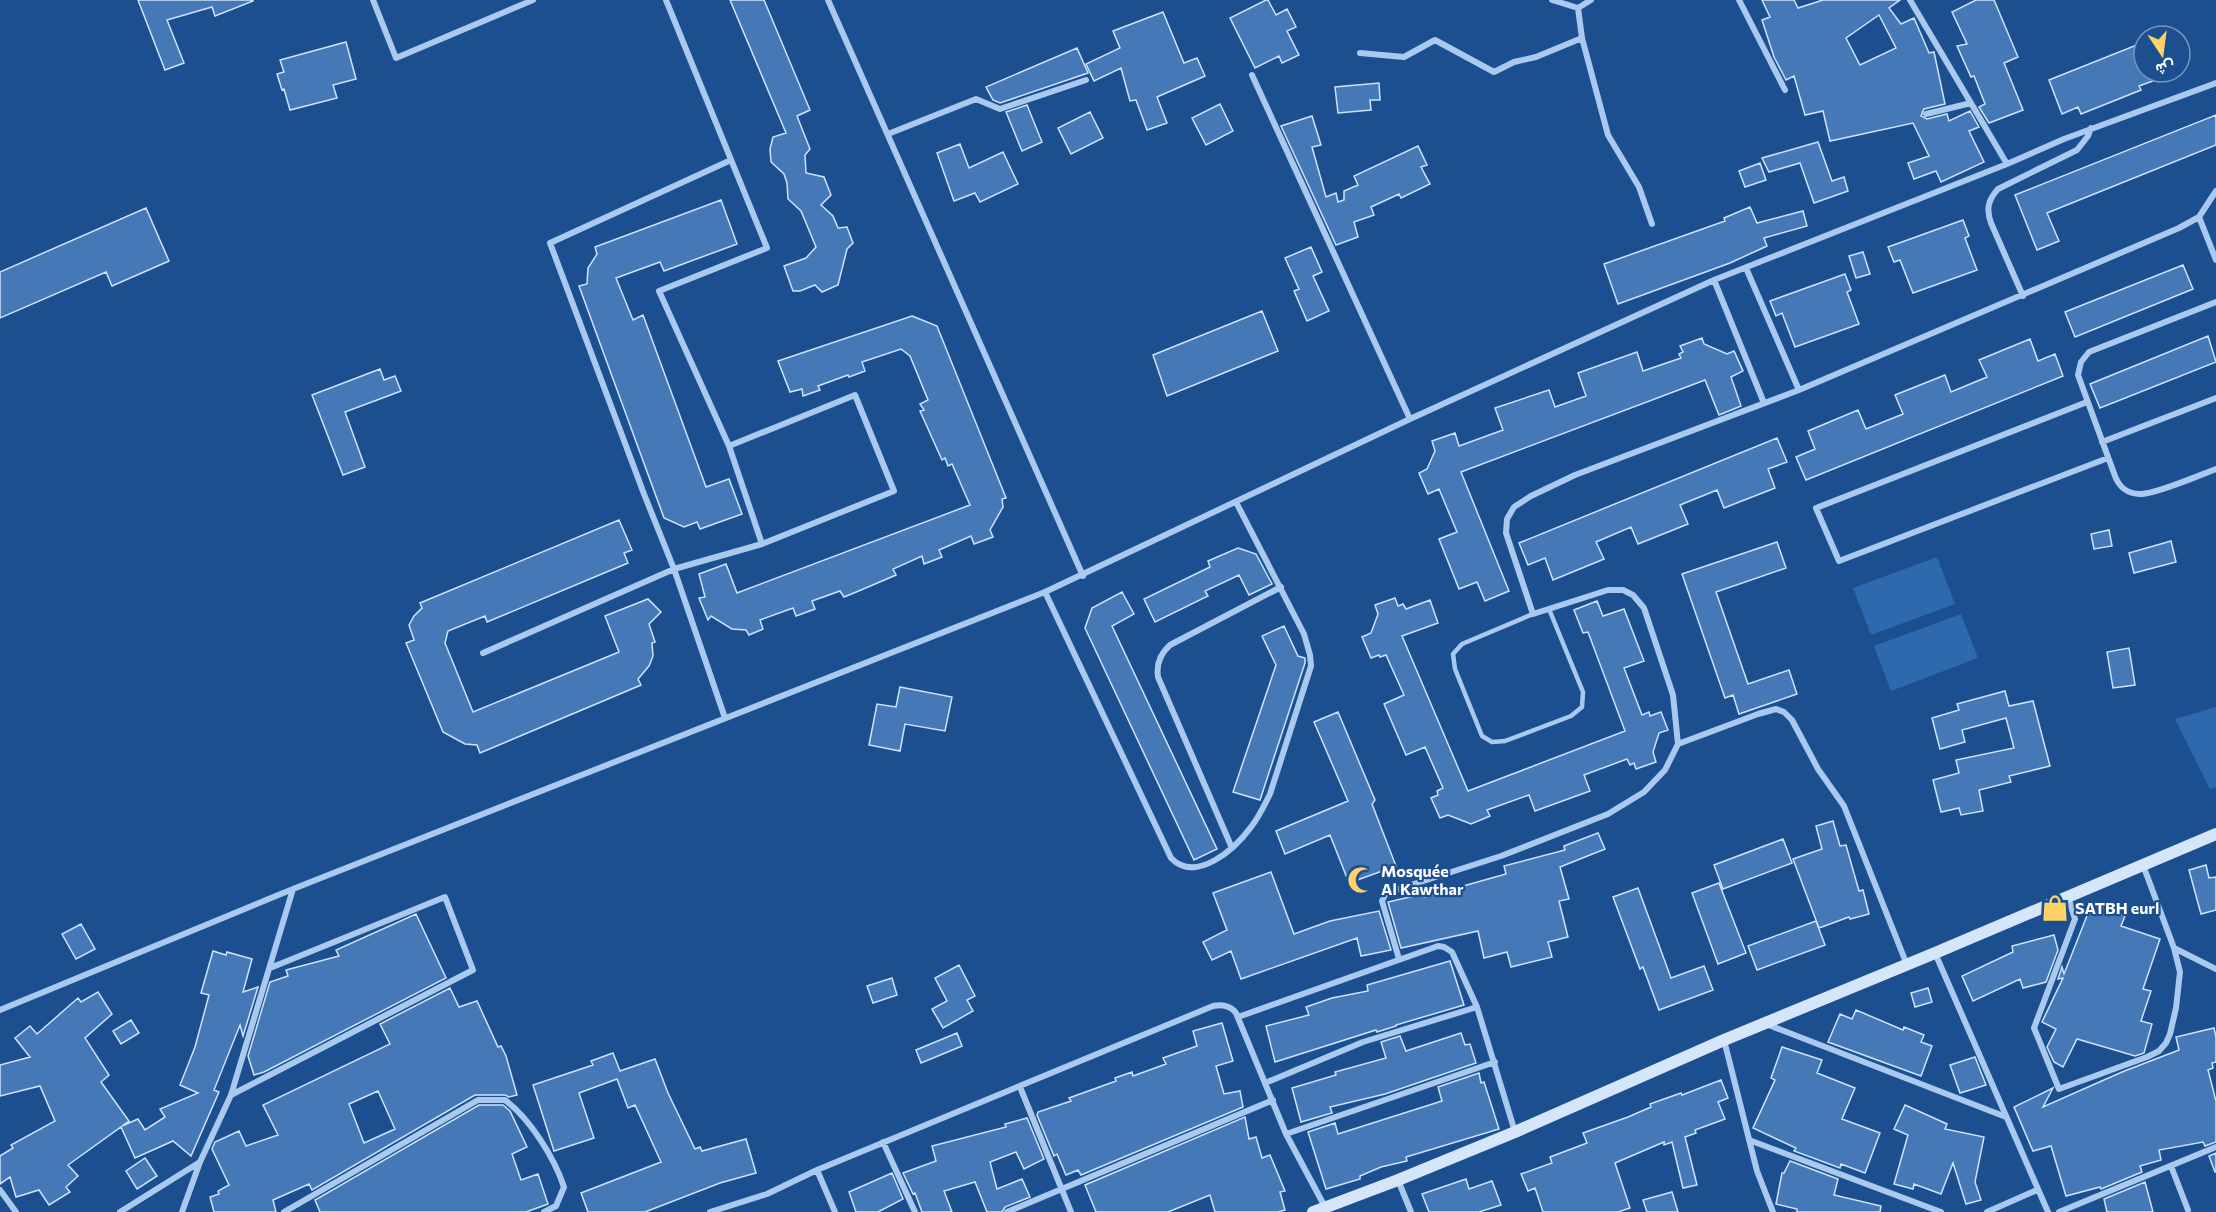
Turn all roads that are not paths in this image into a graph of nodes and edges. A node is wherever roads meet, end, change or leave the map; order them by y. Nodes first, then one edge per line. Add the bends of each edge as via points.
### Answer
1 (373, 0) edge
2 (533, 0) edge
3 (666, 0) edge
4 (828, 0) edge
5 (1552, 0) edge
6 (1591, 0) edge
7 (1739, 0) edge
8 (1910, 0) edge
9 (1578, 8) junction
10 (1582, 38) junction
11 (1359, 52) dead end
12 (1252, 75) dead end
13 (1086, 80) dead end
14 (2216, 83) edge
15 (1785, 90) dead end
16 (1971, 103) junction
17 (1926, 114) dead end
18 (2091, 128) junction
19 (888, 135) junction
20 (731, 160) junction
21 (2007, 164) junction
22 (2216, 191) edge
23 (2199, 217) junction
24 (1652, 224) dead end
25 (2216, 260) edge
26 (1746, 268) junction
27 (1713, 280) junction
28 (2023, 296) junction
29 (2215, 304) edge
30 (1799, 390) junction
31 (2216, 398) edge
32 (2087, 402) junction
33 (1764, 404) junction
34 (1410, 420) junction
35 (2102, 442) junction
36 (729, 446) junction
37 (2108, 458) junction
38 (2216, 469) edge
39 (1236, 502) junction
40 (762, 544) junction
41 (674, 569) junction
42 (1083, 576) junction
43 (1281, 587) junction
44 (1045, 592) junction
45 (1550, 609) junction
46 (1533, 614) junction
47 (483, 653) dead end
48 (725, 718) junction
49 (1678, 744) junction
50 (2216, 834) edge
51 (1232, 848) junction
52 (2143, 865) junction
53 (293, 889) junction
54 (2068, 897) junction
55 (2175, 948) junction
56 (1935, 953) junction
57 (1399, 959) junction
58 (1907, 965) junction
59 (270, 968) junction
60 (2216, 969) edge
61 (1477, 1007) junction
62 (0, 1010) edge
63 (1238, 1017) junction
64 (1764, 1023) junction
65 (1724, 1040) junction
66 (1495, 1062) junction
67 (1265, 1083) junction
68 (1020, 1087) junction
69 (231, 1095) junction
70 (1273, 1100) junction
71 (2006, 1117) junction
72 (1515, 1132) junction
73 (1286, 1134) junction
74 (1749, 1140) junction
75 (883, 1142) junction
76 (2216, 1147) edge
77 (200, 1162) junction
78 (2170, 1166) junction
79 (818, 1170) junction
80 (1398, 1180) junction
81 (0, 1190) edge
82 (1063, 1190) junction
83 (2037, 1190) junction
84 (3, 1200) edge
85 (1319, 1210) edge
86 (2188, 1210) dead end
87 (16, 1212) edge
88 (120, 1212) edge
89 (182, 1212) edge
90 (284, 1212) edge
91 (544, 1212) edge
92 (710, 1212) edge
93 (835, 1212) edge
94 (915, 1212) edge
95 (1007, 1212) edge
96 (1071, 1212) edge
97 (1411, 1212) edge
98 (1773, 1212) edge
99 (1941, 1212) edge
100 (1987, 1212) edge
101 (2048, 1212) edge
102 (2059, 1212) edge

1 - 2 street via 396,58
3 - 20 street
4 - 19 street
5 - 9 street
6 - 9 street
7 - 15 street
8 - 16 street
9 - 10 street
10 - 11 street via 1494,72 1435,40 1404,57
10 - 24 street via 1608,135 1639,187
12 - 34 street
13 - 19 street via 1000,110 976,99
14 - 18 street
16 - 17 street
16 - 21 street
18 - 21 street
18 - 28 street via 2078,150 2007,184 1992,196 1988,214
19 - 42 street
20 - 36 street via 767,248 659,291
20 - 41 street via 550,243
21 - 26 street
22 - 23 street
23 - 25 street
23 - 28 street
26 - 27 street
26 - 30 street
27 - 33 street
27 - 34 street
28 - 30 street
29 - 32 street via 2089,352 2078,375
30 - 33 street
31 - 35 street
32 - 35 street
32 - 37 street via 1816,508 1839,561
33 - 46 street via 1575,475 1514,507 1507,519 1506,533
34 - 39 street
35 - 37 street
36 - 40 street
36 - 40 street via 855,395 894,491
37 - 38 street via 2122,487 2139,495
39 - 42 street
39 - 43 street
40 - 41 street
41 - 47 street
41 - 48 street
42 - 44 street
43 - 51 street via 1308,644 1311,666 1270,794 1250,829
43 - 51 street via 1170,645 1158,663 1158,677
44 - 48 street
44 - 51 street via 1171,858 1191,869
45 - 46 street
45 - 46 lane via 1583,692 1581,707 1571,716 1505,741 1492,742 1482,736 1455,669 1453,654 1462,644
45 - 49 street via 1608,590 1633,595 1644,608 1673,695
48 - 53 street
49 - 57 street via 1665,770 1644,792 1608,814 1501,856 1386,893 1382,901
49 - 58 street via 1758,714 1776,709 1784,712 1844,806
50 - 52 street
52 - 54 street
52 - 55 street
53 - 59 street
53 - 62 street
54 - 55 street via 2075,919 2034,1028 2059,1089 2147,1057 2166,1043 2179,990
54 - 56 street
55 - 60 street
56 - 58 street
56 - 71 street
57 - 61 street via 1438,946 1448,949 1455,956
57 - 63 street
58 - 64 street
59 - 69 street
59 - 69 street via 445,897 473,970
61 - 66 street
61 - 67 street via 1363,1042
63 - 67 street
63 - 68 street via 1230,1007 1218,1005
64 - 65 street
64 - 71 street
65 - 72 street
65 - 74 street
66 - 72 street
66 - 73 street
67 - 70 street
68 - 75 street
68 - 82 street
69 - 77 street
70 - 73 street
70 - 82 street
71 - 83 street
72 - 80 street
73 - 85 street
74 - 98 street
74 - 99 street
75 - 79 street
75 - 94 street
76 - 78 street
77 - 88 street
77 - 89 street
78 - 86 street
78 - 102 street
79 - 92 street via 767,1194
79 - 93 street
80 - 85 street
80 - 97 street
81 - 84 street
82 - 95 street
82 - 96 street
83 - 100 street
83 - 101 street
84 - 87 street
90 - 91 street via 478,1100 505,1100 518,1110 557,1167 564,1187 556,1206

